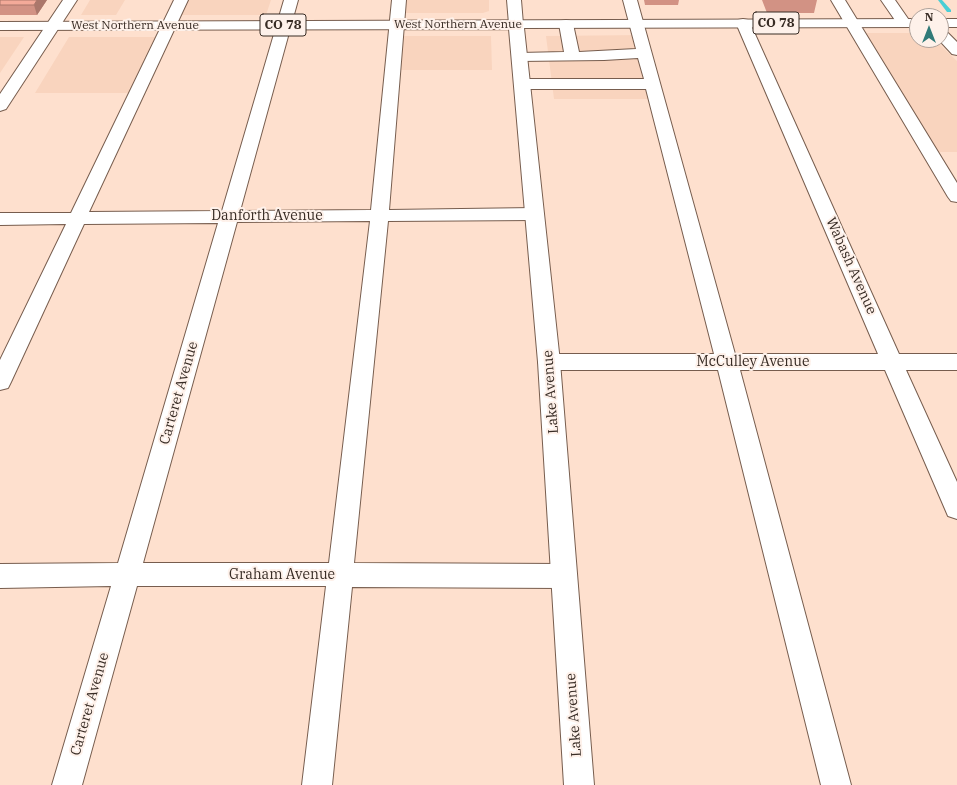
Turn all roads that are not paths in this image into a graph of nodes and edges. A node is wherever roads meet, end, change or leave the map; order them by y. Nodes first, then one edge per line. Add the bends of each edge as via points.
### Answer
1 (70, 0) edge
2 (181, 0) edge
3 (291, 0) edge
4 (399, 0) edge
5 (514, 0) edge
6 (630, 0) edge
7 (838, 0) edge
8 (888, 0) edge
9 (909, 22) edge
10 (743, 23) junction
11 (853, 23) junction
12 (909, 23) edge
13 (516, 24) junction
14 (566, 24) junction
15 (636, 24) junction
16 (169, 25) junction
17 (284, 25) junction
18 (397, 25) junction
19 (0, 26) edge
20 (54, 26) junction
21 (949, 42) edge
22 (957, 51) edge
23 (644, 53) junction
24 (572, 56) junction
25 (520, 57) junction
26 (522, 84) junction
27 (652, 84) junction
28 (0, 106) edge
29 (957, 197) edge
30 (534, 214) junction
31 (380, 215) junction
32 (229, 216) junction
33 (77, 218) junction
34 (0, 219) edge
35 (549, 362) junction
36 (727, 362) junction
37 (893, 362) junction
38 (957, 362) edge
39 (0, 382) edge
40 (957, 509) edge
41 (128, 574) junction
42 (342, 575) junction
43 (0, 576) edge
44 (563, 576) junction
45 (67, 785) edge
46 (318, 785) edge
47 (579, 785) edge
48 (836, 785) edge

1 - 20 street
2 - 16 street
3 - 17 street, Carteret Avenue
4 - 18 street
5 - 13 street, Lake Avenue
6 - 15 street
7 - 11 street
8 - 9 street
10 - 11 street, West Northern Avenue / CO 78
10 - 15 street, West Northern Avenue / CO 78
10 - 37 street, Wabash Avenue
11 - 12 street, West Northern Avenue / CO 78
11 - 29 street
13 - 14 street, West Northern Avenue / CO 78
13 - 18 street, West Northern Avenue / CO 78
13 - 25 street, Lake Avenue
14 - 15 street, West Northern Avenue / CO 78
14 - 24 street
15 - 23 street
16 - 17 street, West Northern Avenue / CO 78
16 - 20 street, West Northern Avenue / CO 78
16 - 33 street
17 - 18 street, West Northern Avenue / CO 78
17 - 32 street, Carteret Avenue
18 - 31 street
19 - 20 street, West Northern Avenue / CO 78
20 - 28 street
21 - 22 street
23 - 24 street
23 - 27 street
24 - 25 street
25 - 26 street, Lake Avenue
26 - 27 street
26 - 30 street, Lake Avenue
27 - 36 street
30 - 31 street, Danforth Avenue
30 - 35 street, Lake Avenue
31 - 32 street, Danforth Avenue
31 - 42 street
32 - 33 street, Danforth Avenue
32 - 41 street, Carteret Avenue
33 - 34 street, Danforth Avenue
33 - 39 street
35 - 36 street, McCulley Avenue
35 - 44 street, Lake Avenue
36 - 37 street, McCulley Avenue
36 - 48 street
37 - 38 street, McCulley Avenue
37 - 40 street, Wabash Avenue
41 - 42 street, Graham Avenue
41 - 43 street, Graham Avenue
41 - 45 street, Carteret Avenue
42 - 44 street, Graham Avenue
42 - 46 street
44 - 47 street, Lake Avenue

